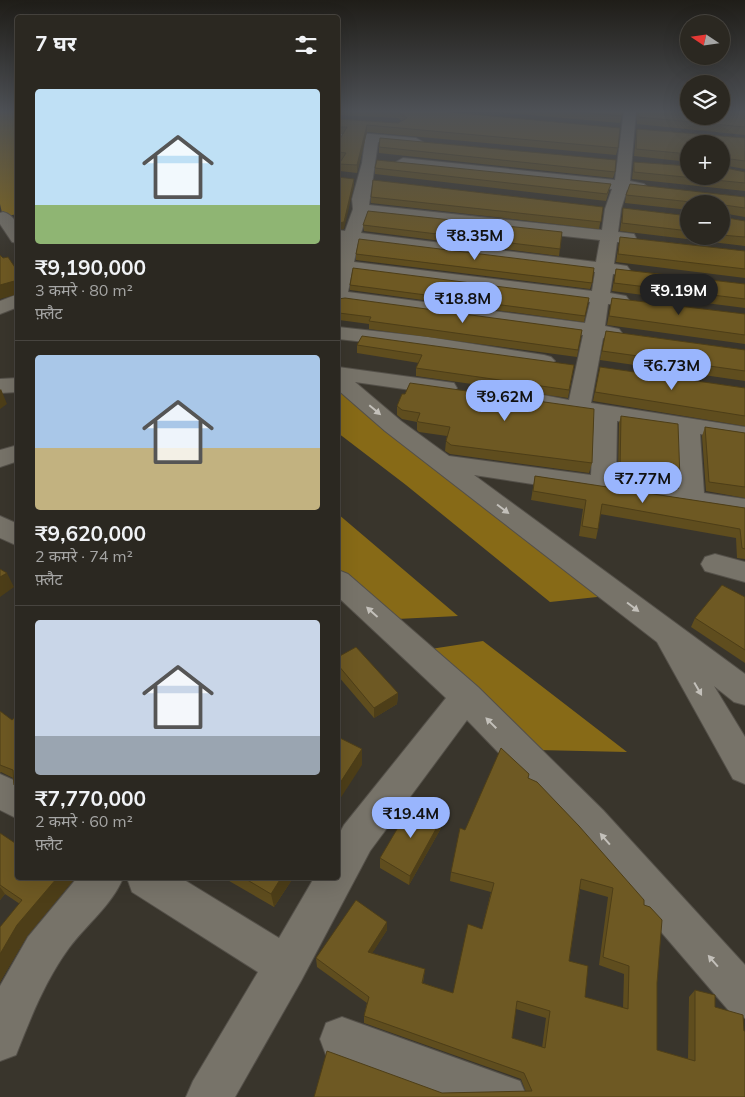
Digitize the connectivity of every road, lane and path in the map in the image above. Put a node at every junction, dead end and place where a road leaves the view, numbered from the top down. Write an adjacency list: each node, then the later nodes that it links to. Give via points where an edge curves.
1 (369, 162): 5 (street)
2 (401, 162): 7 (street)
3 (624, 162): 7 (street)
4 (346, 178): 5 (street)
5 (363, 180): 6 (street); 9 (street)
6 (382, 183)
7 (621, 185): 8 (street); 13 (street, via 612,209)
8 (650, 188)
9 (361, 209): 12 (street); 13 (street)
10 (5, 213): 11 (street)
11 (15, 232)
12 (344, 236): 15 (street); 16 (street)
13 (609, 236): 14 (street); 16 (street)
14 (648, 241)
15 (341, 265): 19 (street)
16 (604, 268): 17 (street); 19 (street)
17 (642, 273)
18 (340, 298): 23 (street)
19 (600, 298): 21 (street); 23 (street)
20 (15, 301): 22 (street)
21 (638, 302)
22 (0, 308)
23 (594, 331): 25 (street); 26 (street)
24 (340, 333): 26 (street)
25 (632, 336)
26 (596, 368): 33 (street)
27 (340, 373): 31 (street)
28 (340, 381): 39 (street, one-way to 39)
29 (0, 386): 30 (street)
30 (15, 386)
31 (463, 391)
32 (521, 399): 33 (street)
33 (580, 408): 34 (street)
34 (606, 412): 35 (street); 40 (street)
35 (688, 425): 36 (street); 41 (street)
36 (745, 434)
37 (15, 453): 38 (street)
38 (0, 459)
39 (442, 463): 40 (street); 48 (street, one-way to 48)
40 (603, 485): 41 (street)
41 (692, 500): 42 (street)
42 (745, 508)
43 (0, 525): 44 (street)
44 (15, 535)
45 (716, 564): 46 (street)
46 (745, 572)
47 (340, 583): 50 (street, one-way to 47)
48 (665, 632): 49 (street); 51 (street, one-way to 51)
49 (745, 692)
50 (466, 697): 54 (street, via 357,838); 59 (street, one-way to 50, via 590,822)
51 (745, 768)
52 (0, 790): 53 (street)
53 (15, 800)
54 (340, 869)
55 (102, 880): 60 (street, via 73,909 44,946 20,990)
56 (149, 880): 58 (street)
57 (334, 880): 58 (street)
58 (286, 966): 62 (street)
59 (745, 997)
60 (0, 1039)
61 (342, 1039): 63 (street)
62 (209, 1097)
63 (504, 1097)

